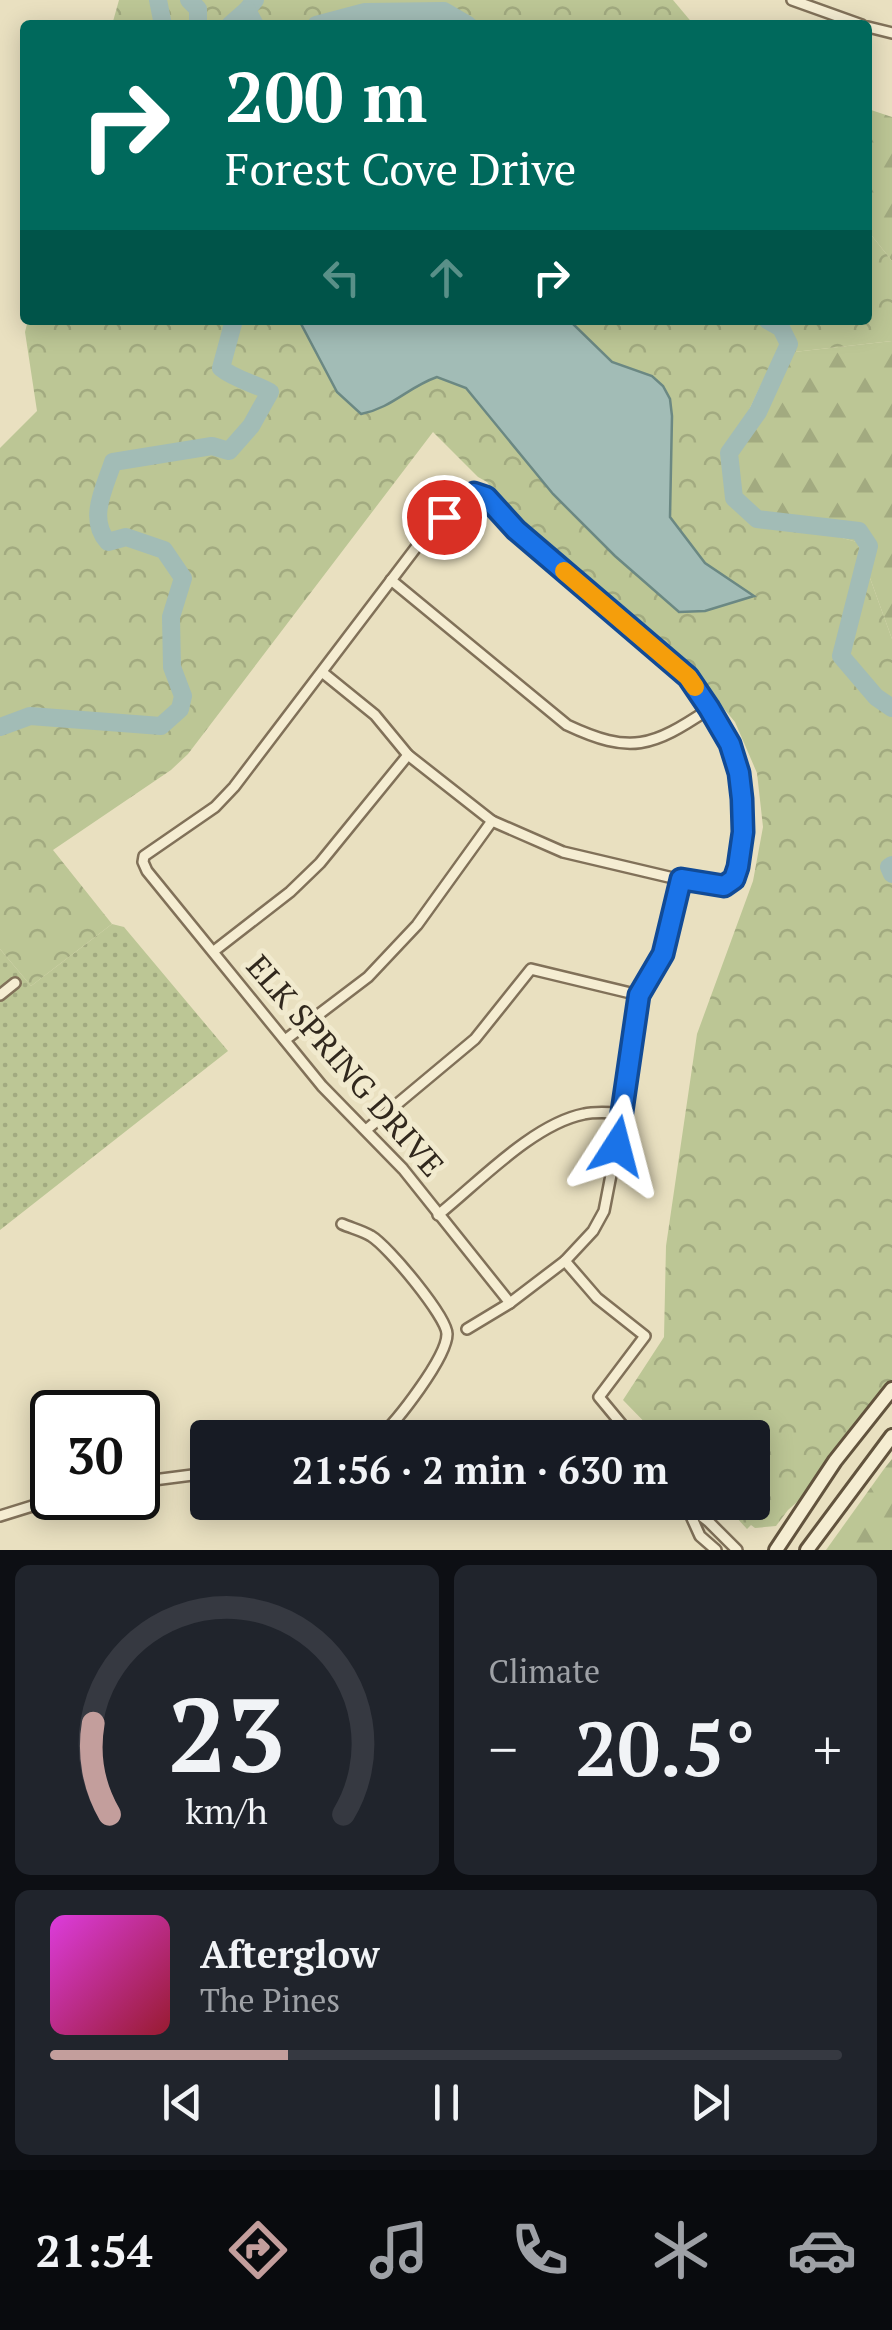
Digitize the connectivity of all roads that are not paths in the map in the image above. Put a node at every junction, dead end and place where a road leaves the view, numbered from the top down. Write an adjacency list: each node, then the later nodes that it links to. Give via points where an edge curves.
1 (792, 0): 2 (street)
2 (848, 20)
3 (391, 580): 4 (street); 5 (street, via 566,725 594,738 646,743); 5 (street, via 464,497 486,497 688,677)
4 (322, 672): 6 (street, via 375,715); 9 (street, ELK SPRING DRIVE, via 234,787 143,862)
5 (709, 708): 8 (street, via 739,773 738,867 724,886)
6 (408, 756): 7 (street); 9 (street, via 320,863)
7 (492, 821): 8 (street, via 562,852); 13 (street, via 417,926 368,977)
8 (681, 879): 12 (street, via 663,954)
9 (214, 951): 13 (street, ELK SPRING DRIVE)
10 (14, 983): 11 (street)
11 (0, 995)
12 (639, 995): 14 (street); 15 (street, via 531,969 476,1039)
13 (286, 1040): 15 (street, ELK SPRING DRIVE)
14 (623, 1112): 16 (street, via 585,1113 556,1123); 18 (street, via 604,1212)
15 (366, 1130): 16 (street, ELK SPRING DRIVE)
16 (438, 1215): 19 (street, ELK SPRING DRIVE)
17 (342, 1224): 22 (street, via 374,1237 448,1329)
18 (565, 1261): 19 (street); 23 (street, via 596,1298 645,1336 599,1397)
19 (510, 1303): 20 (street)
20 (467, 1329)
21 (892, 1388): 33 (main road)
22 (396, 1420)
23 (618, 1420)
24 (892, 1436): 34 (main road)
25 (190, 1475): 26 (street)
26 (160, 1479)
27 (30, 1507): 28 (street)
28 (0, 1516)
29 (693, 1520): 31 (street)
30 (707, 1520): 32 (street)
31 (716, 1550)
32 (737, 1550)
33 (776, 1550)
34 (807, 1550)

